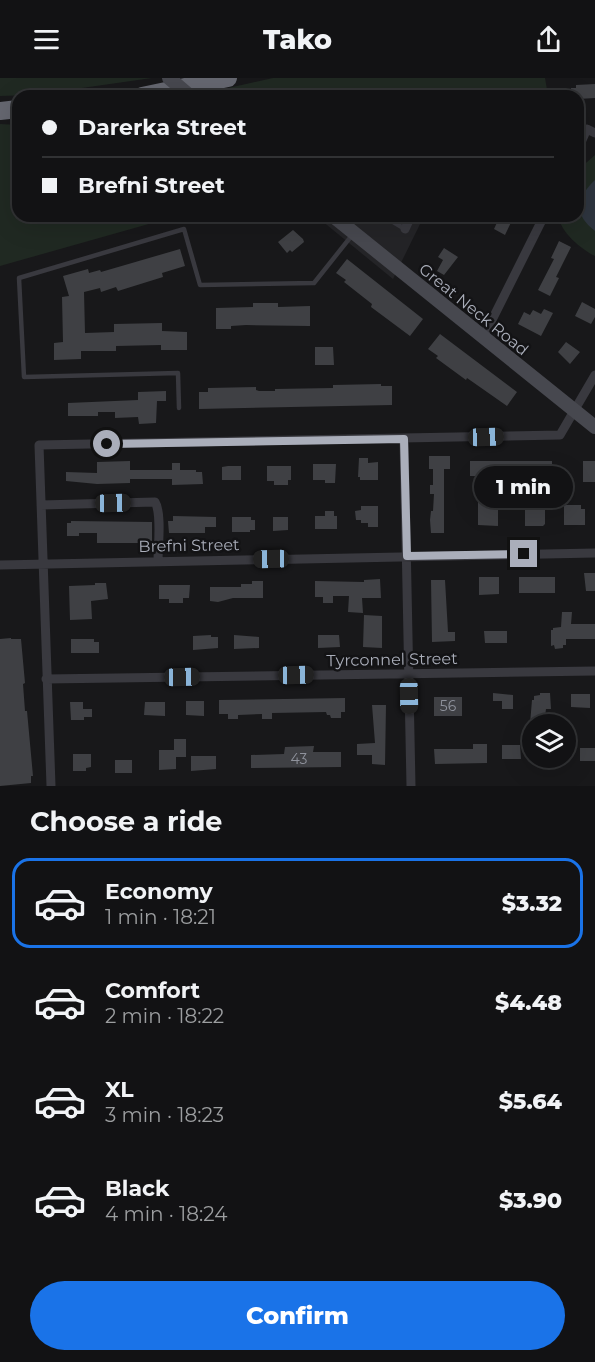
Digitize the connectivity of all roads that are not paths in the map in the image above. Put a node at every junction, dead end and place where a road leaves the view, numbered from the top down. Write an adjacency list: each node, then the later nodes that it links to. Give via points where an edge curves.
1 (169, 78): 4 (main road, bridge)
2 (228, 78): 3 (highway)
3 (171, 90)
4 (183, 90)
5 (340, 222): 10 (main road, Great Neck Road)
6 (393, 222): 9 (lane)
7 (408, 222): 9 (street)
8 (541, 222): 11 (street)
9 (405, 229)
10 (353, 234): 11 (main road, Great Neck Road); 13 (lane, via 314,283 200,285 184,229 19,278 24,377 178,373)
11 (483, 338): 14 (main road, Great Neck Road)
12 (595, 375): 14 (street)
13 (179, 408)
14 (574, 412): 15 (main road, Great Neck Road); 16 (street, via 560,435)
15 (595, 427)
16 (404, 439): 17 (street, via 39,445); 19 (street)
17 (41, 505): 20 (street, via 154,502 158,515); 21 (street)
18 (595, 553): 19 (street, Brefni Street)
19 (407, 556): 20 (street, Brefni Street); 24 (street)
20 (158, 561): 21 (street, Brefni Street)
21 (43, 564): 22 (street, Brefni Street); 25 (street)
22 (0, 565)
23 (595, 671): 24 (street, Tyrconnel Street)
24 (409, 674): 25 (street, Tyrconnel Street); 27 (street)
25 (46, 679): 26 (street)
26 (51, 786)
27 (411, 786)

